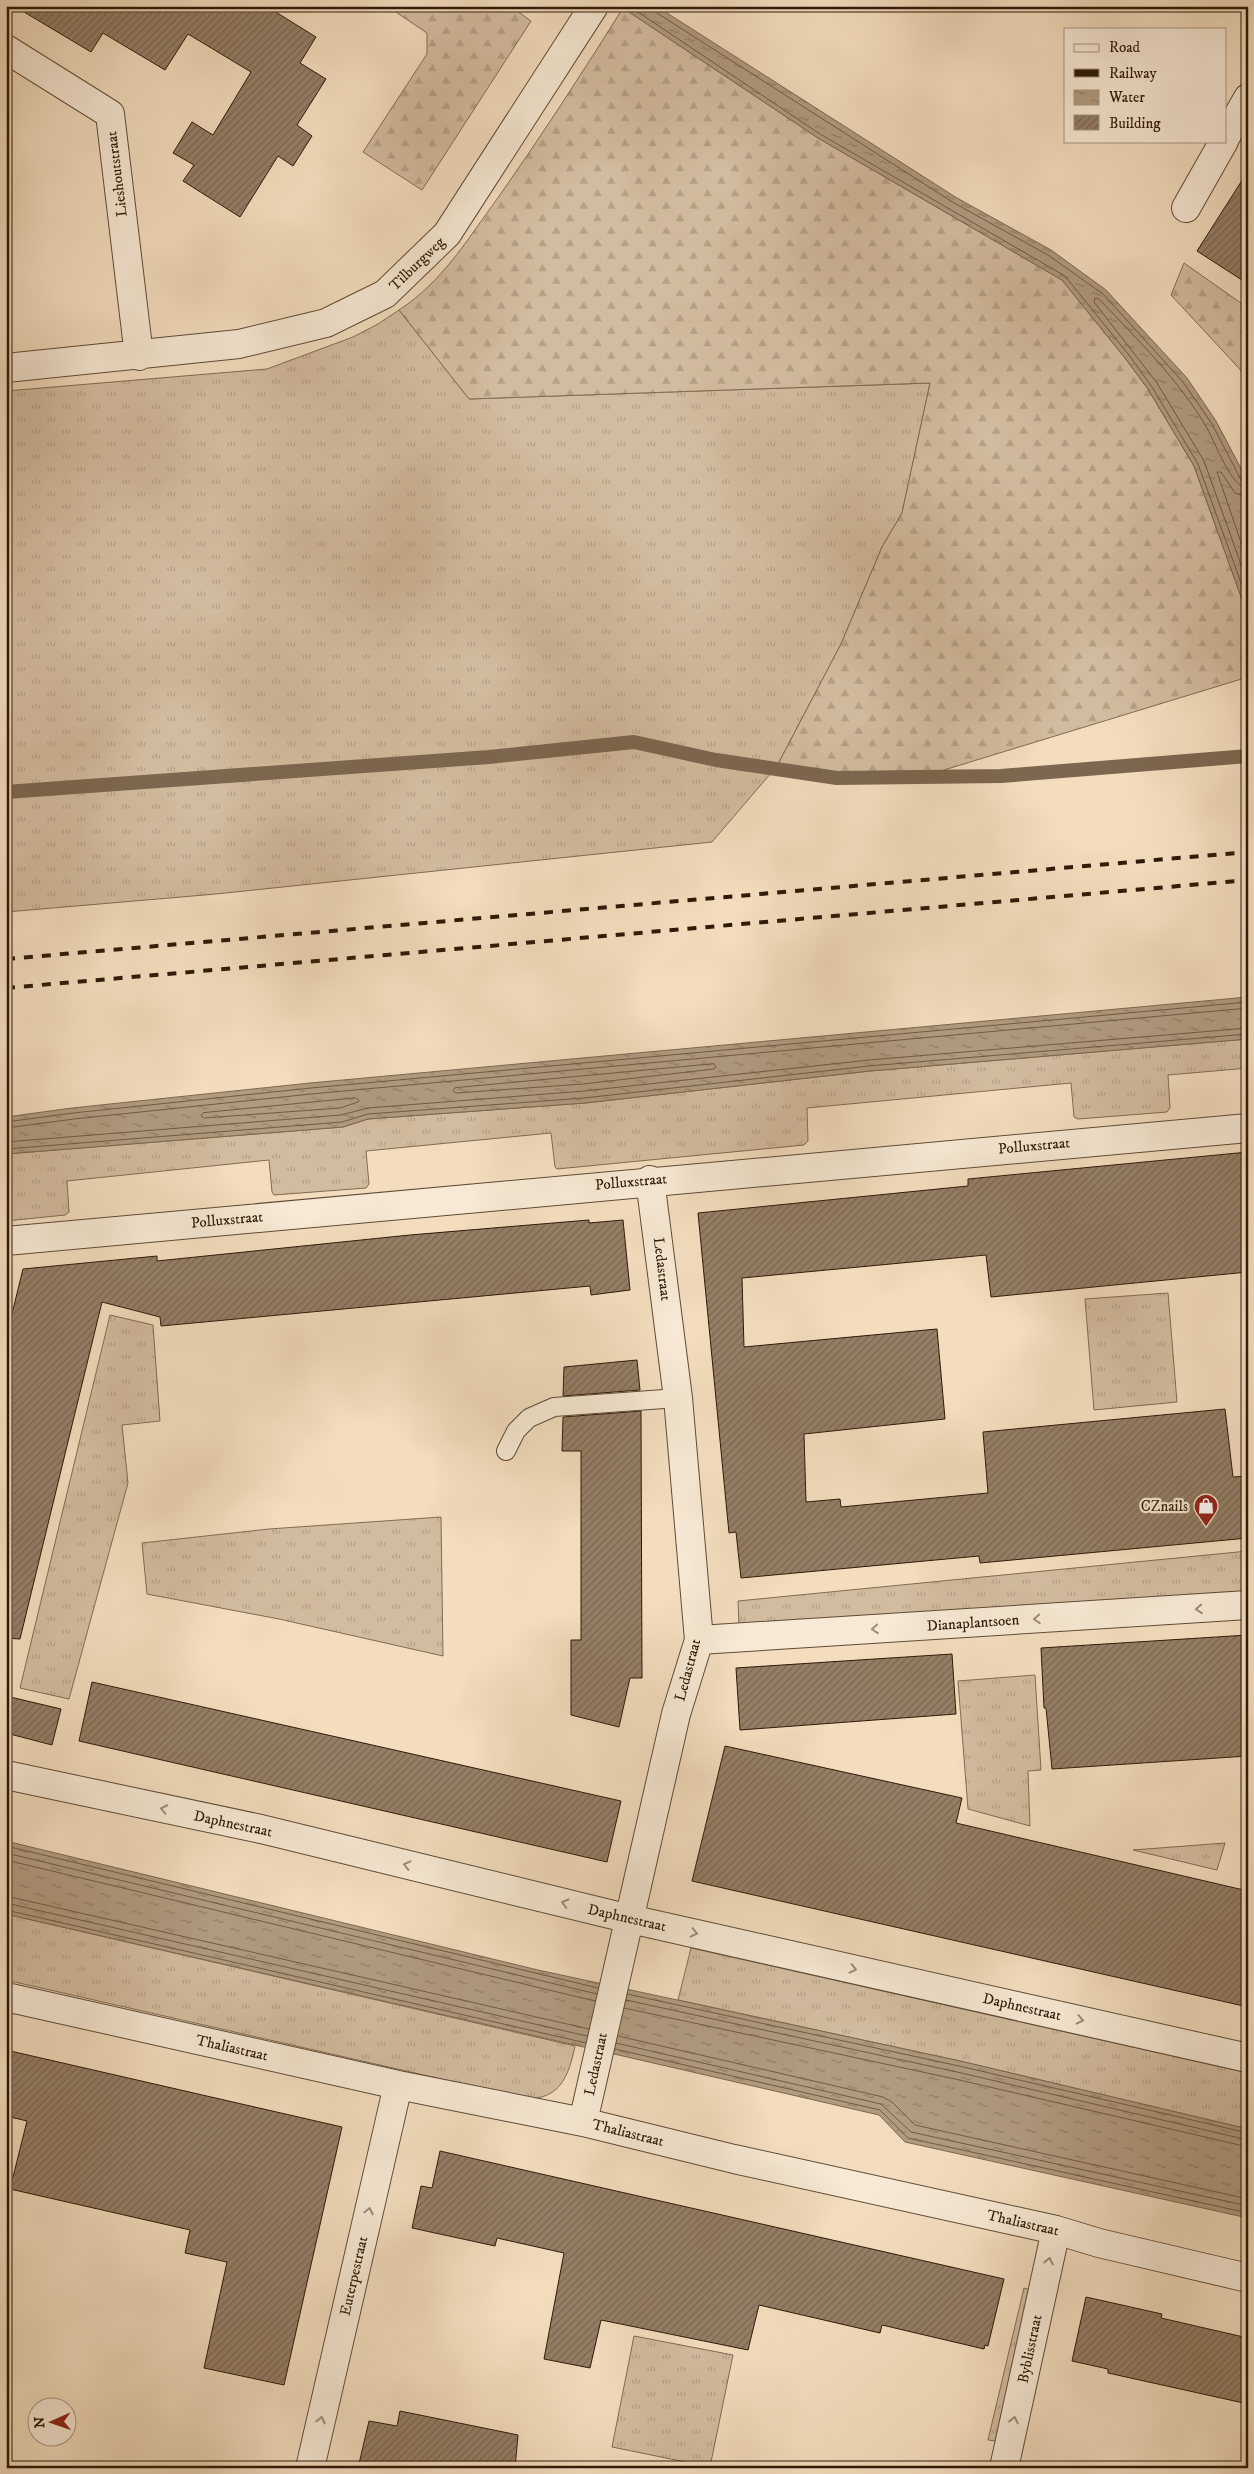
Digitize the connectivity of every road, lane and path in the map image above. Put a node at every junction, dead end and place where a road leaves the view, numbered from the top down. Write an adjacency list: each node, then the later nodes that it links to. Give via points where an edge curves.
1 (594, 6): 7 (street, Tilburgweg, via 447,234 385,294 326,323 239,344)
2 (6, 49): 7 (street, Lieshoutstraat, via 110,114)
3 (1248, 98): 4 (street)
4 (1226, 136)
5 (1223, 142): 6 (street)
6 (1186, 208)
7 (139, 356): 8 (street, Tilburgweg)
8 (6, 368)
9 (1248, 1128): 10 (street, Polluxstraat)
10 (650, 1180): 11 (street, Polluxstraat); 12 (street, Ledastraat)
11 (10, 1240)
12 (678, 1398): 13 (lane, via 554,1407 529,1418 516,1431); 15 (street, Ledastraat)
13 (506, 1451)
14 (1248, 1605): 15 (street, Dianaplantsoen, one-way to 15)
15 (699, 1640): 17 (street, Ledastraat, via 676,1714)
16 (6, 1775): 17 (street, Daphnestraat, one-way to 16, via 260,1829)
17 (630, 1919): 19 (street, Daphnestraat, one-way to 19); 21 (street, Ledastraat)
18 (6, 1997): 20 (street, Thaliastraat)
19 (1248, 2058)
20 (398, 2085): 21 (street, Thaliastraat); 24 (street, Euterpestraat, one-way to 20)
21 (583, 2122): 22 (street, Thaliastraat)
22 (1056, 2230): 23 (street, Thaliastraat); 25 (street, Byblisstraat, one-way to 22)
23 (1248, 2278)
24 (310, 2468)
25 (1004, 2468)

